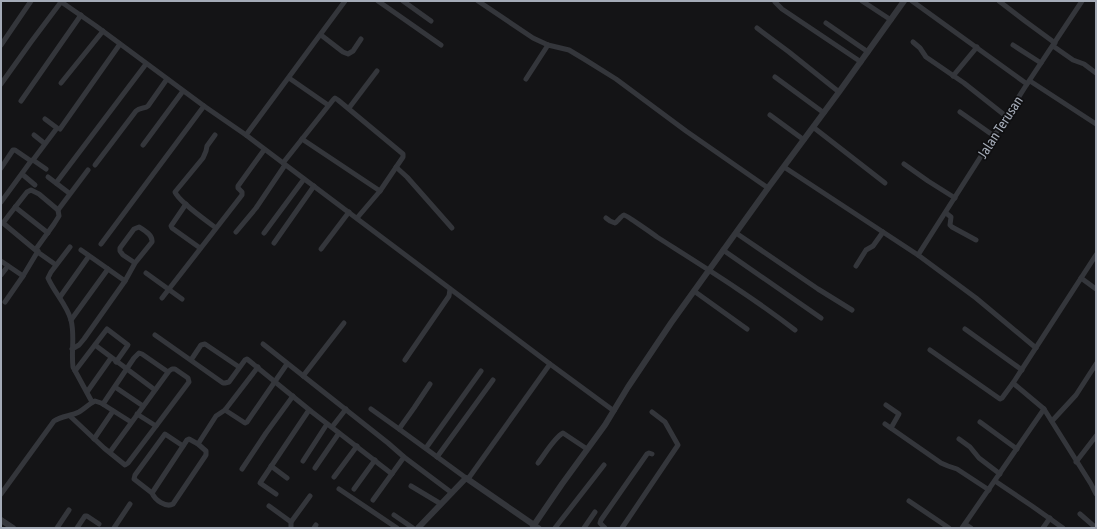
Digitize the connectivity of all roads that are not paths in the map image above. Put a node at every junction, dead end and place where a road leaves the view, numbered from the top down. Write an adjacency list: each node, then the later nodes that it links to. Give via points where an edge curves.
1 (31, 1): 22 (street)
2 (61, 1): 13 (street); 40 (street)
3 (345, 1): 19 (street)
4 (378, 1): 25 (street)
5 (403, 1): 15 (street)
6 (478, 1): 26 (street, via 533,38)
7 (862, 1): 14 (street)
8 (904, 1): 14 (street)
9 (912, 1): 28 (street)
10 (999, 1): 24 (street)
11 (1082, 1): 24 (street, Jalan Terusan)
12 (774, 2): 30 (street)
13 (81, 15): 18 (street); 45 (street)
14 (891, 20): 29 (street)
15 (431, 21)
16 (826, 23): 29 (street)
17 (757, 28): 44 (street)
18 (103, 31): 23 (street); 42 (street)
19 (321, 35): 20 (street, via 348,54); 37 (street)
20 (361, 39)
21 (913, 42): 35 (street, via 926,57)
22 (1, 44)
23 (120, 44): 31 (street); 56 (street)
24 (1054, 44): 32 (street, Jalan Terusan); 34 (street, via 1073,60)
25 (441, 45)
26 (548, 45): 39 (street); 82 (street, via 572,52 617,81)
27 (1013, 45): 32 (street)
28 (977, 47): 35 (street); 41 (street)
29 (868, 52): 30 (street)
30 (861, 62): 44 (street)
31 (146, 64): 38 (street); 78 (street)
32 (1041, 64): 41 (street, Jalan Terusan)
33 (377, 70): 48 (street)
34 (1096, 73)
35 (953, 76): 52 (street)
36 (775, 77): 50 (street)
37 (289, 78): 46 (street); 59 (street)
38 (167, 79): 43 (street); 69 (street, via 148,106 136,111)
39 (526, 79)
40 (2, 82)
41 (1029, 82): 52 (street, Jalan Terusan); 54 (street)
42 (60, 83)
43 (183, 91): 47 (street); 64 (street)
44 (839, 92): 50 (street)
45 (21, 101)
46 (328, 105): 48 (street, via 335,98); 61 (street)
47 (204, 106): 59 (street); 103 (street)
48 (348, 108): 70 (street, via 402,152 403,157)
49 (960, 112): 60 (street)
50 (824, 113): 55 (street)
51 (770, 116): 62 (street)
52 (1006, 117): 60 (street, Jalan Terusan)
53 (45, 119): 63 (street, via 57,128)
54 (1096, 124)
55 (813, 127): 62 (street); 79 (street)
56 (60, 129)
57 (34, 135): 63 (street)
58 (215, 135): 87 (street, via 207,146 203,158 176,190 176,194)
59 (246, 135): 65 (street)
60 (994, 136): 85 (street, Jalan Terusan)
61 (302, 138): 67 (street); 83 (street)
62 (804, 140): 71 (street)
63 (44, 143): 66 (street)
64 (143, 146)
65 (264, 150): 67 (street); 94 (street, via 238,186 242,195)
66 (32, 160): 72 (street, via 13,150); 73 (street); 75 (street)
67 (284, 164): 77 (street); 96 (street, via 256,208)
68 (904, 164): 85 (street)
69 (95, 165)
70 (396, 167): 83 (street); 95 (street, via 408,177)
71 (784, 167): 82 (street); 98 (street)
72 (1, 168)
73 (46, 169)
74 (88, 170): 84 (street)
75 (22, 174): 80 (street); 86 (street)
76 (48, 177): 78 (street)
77 (304, 179): 81 (street); 100 (street)
78 (56, 183): 84 (street)
79 (885, 183)
80 (35, 185)
81 (314, 186): 90 (street); 102 (street)
82 (768, 188): 97 (street)
83 (380, 191): 92 (street)
84 (69, 193): 89 (street)
85 (955, 198): 91 (street, Jalan Terusan)
86 (1, 202)
87 (186, 204): 94 (street); 105 (street, via 171,226)
88 (15, 206): 89 (street, via 31,190); 99 (street); 107 (street, via 3,223)
89 (58, 210): 99 (street, via 59,216)
90 (349, 212): 92 (street); 106 (street)
91 (946, 213): 101 (street, via 951,217 952,227); 110 (street, Jalan Terusan)
92 (357, 218): 126 (street)
93 (606, 218): 119 (street, via 615,223 622,216 627,216)
94 (216, 228): 105 (street)
95 (452, 228)
96 (236, 232)
97 (736, 232): 109 (street); 133 (street)
98 (884, 232): 110 (street); 117 (street, via 873,246 866,250)
99 (48, 233): 107 (street)
100 (264, 233)
101 (976, 240)
102 (274, 243)
103 (101, 244)
104 (70, 247): 115 (street)
105 (200, 248): 125 (street)
106 (321, 249)
107 (37, 250): 115 (street); 122 (street)
108 (81, 250): 112 (street)
109 (723, 250): 119 (street); 134 (street)
110 (918, 254): 143 (street)
111 (1096, 255): 123 (street)
112 (90, 256): 118 (street); 129 (street)
113 (1, 261): 116 (street)
114 (136, 263): 114 (street, via 123,254 120,248 134,229 139,227 151,237 152,242); 124 (street)
115 (56, 264): 129 (street, via 48,278)
116 (8, 266): 121 (street); 122 (street)
117 (856, 266)
118 (108, 269): 124 (street); 135 (street)
119 (709, 270): 128 (street); 139 (street)
120 (146, 273): 125 (street)
121 (1, 275)
122 (23, 276): 132 (street)
123 (1081, 278): 127 (street); 143 (street)
124 (125, 281): 144 (street, via 79,345)
125 (169, 289): 130 (street); 131 (street)
126 (450, 289): 148 (street, via 449,296); 151 (street)
127 (1096, 289)
128 (694, 291): 137 (street); 178 (street)
129 (60, 297): 135 (street)
130 (162, 298)
131 (182, 299)
132 (5, 302)
133 (852, 310)
134 (821, 318)
135 (71, 320): 144 (street)
136 (344, 323): 160 (street)
137 (747, 329)
138 (965, 329): 157 (street)
139 (795, 330)
140 (155, 335): 147 (street)
141 (263, 344): 150 (street)
142 (96, 345): 146 (street); 149 (street, via 107,329 127,344); 158 (street)
143 (1036, 348): 157 (street)
144 (72, 349): 158 (street)
145 (930, 350): 163 (street, via 1000,398)
146 (111, 358): 149 (street); 167 (street)
147 (191, 360): 153 (street, via 223,383 228,382); 153 (street, via 200,345 205,344)
148 (405, 360)
149 (116, 362): 155 (street)
150 (287, 364): 160 (street); 162 (street)
151 (550, 364): 178 (street); 217 (street)
152 (1096, 364): 183 (street, via 1076,394)
153 (239, 367): 154 (street, via 246,359)
154 (258, 367): 162 (street); 176 (street)
155 (126, 369): 159 (street, via 140,353); 165 (street); 166 (street)
156 (481, 370): 198 (street)
157 (1022, 370): 163 (street)
158 (75, 371): 167 (street)
159 (168, 372): 166 (street); 188 (street, via 175,369 188,378 189,382)
160 (303, 376): 173 (street)
161 (494, 380): 204 (street)
162 (275, 382): 168 (street); 176 (street, via 247,423)
163 (1013, 382): 175 (street)
164 (430, 384): 190 (street)
165 (115, 387): 170 (street); 172 (street)
166 (155, 390): 172 (street)
167 (87, 392): 169 (street)
168 (293, 396): 177 (street); 212 (street)
169 (92, 402): 170 (street, via 98,401); 182 (street)
170 (103, 404): 179 (street)
171 (886, 405): 189 (street, via 899,414)
172 (143, 406): 181 (street)
173 (346, 409): 187 (street); 203 (street)
174 (371, 409): 190 (street)
175 (1044, 409): 183 (street); 200 (street)
176 (225, 410): 195 (street, via 216,416)
177 (310, 410): 187 (street); 210 (street)
178 (614, 410): 199 (street)
179 (113, 411): 184 (street); 193 (street)
180 (652, 412): 256 (street, via 665,422 678,445)
181 (138, 414): 184 (street); 188 (street)
182 (70, 416): 193 (street); 227 (street, via 54,421)
183 (1052, 421): 207 (street)
184 (131, 422): 201 (street)
185 (980, 422): 200 (street)
186 (885, 424): 189 (street)
187 (330, 425): 191 (street); 206 (street)
188 (156, 426): 201 (street, via 127,464)
189 (891, 428): 224 (street, via 941,463 957,469)
190 (399, 429): 198 (street)
191 (339, 433): 197 (street); 211 (street)
192 (1096, 436): 207 (street)
193 (94, 439): 201 (street)
194 (959, 439): 214 (street)
195 (198, 444): 196 (street, via 189,439); 225 (street, via 206,451 206,455 173,504 165,505)
196 (183, 446): 225 (street); 225 (street, via 165,434 135,475 134,479)
197 (357, 446): 205 (street); 216 (street)
198 (426, 448): 204 (street)
199 (587, 449): 208 (street, via 563,433); 245 (street)
200 (1017, 449): 214 (street)
201 (110, 452)
202 (652, 454): 255 (street, via 647,454 601,520 600,524)
203 (404, 457): 213 (street); 226 (street)
204 (437, 457): 217 (street)
205 (375, 460): 213 (street); 223 (street)
206 (303, 461)
207 (1076, 462): 220 (street)
208 (538, 463)
209 (604, 465): 253 (street)
210 (271, 466): 215 (street); 228 (street, via 260,483)
211 (315, 468)
212 (242, 469)
213 (392, 474): 231 (street)
214 (1000, 474): 219 (street)
215 (287, 478)
216 (334, 478)
217 (467, 478): 226 (street); 245 (street)
218 (1096, 478): 220 (street)
219 (995, 481): 224 (street); 240 (street)
220 (1091, 484): 229 (street)
221 (411, 486): 234 (street)
222 (339, 489): 250 (street)
223 (354, 489)
224 (989, 490): 244 (street)
225 (152, 493)
226 (452, 493): 234 (street)
227 (1, 494)
228 (276, 494)
229 (1096, 494)
230 (310, 496): 243 (street)
231 (373, 500)
232 (910, 501): 257 (street)
233 (130, 504): 249 (street)
234 (441, 504): 252 (street)
235 (269, 506): 243 (street)
236 (69, 510): 247 (street)
237 (595, 512): 254 (street)
238 (1080, 514): 261 (street)
239 (394, 516): 251 (street)
240 (1050, 518): 259 (street); 260 (street)
241 (4, 524): 246 (street)
242 (99, 524): 248 (street, via 85,516)
243 (291, 525)
244 (964, 526): 258 (street)
245 (535, 527)
246 (13, 528)
247 (57, 528)
248 (77, 528)
249 (114, 528)
250 (397, 528)
251 (413, 528)
252 (418, 528)
253 (555, 528)
254 (584, 528)
255 (605, 528)
256 (622, 528)
257 (949, 528)
258 (971, 528)
259 (1043, 528)
260 (1063, 528)
261 (1096, 528)

